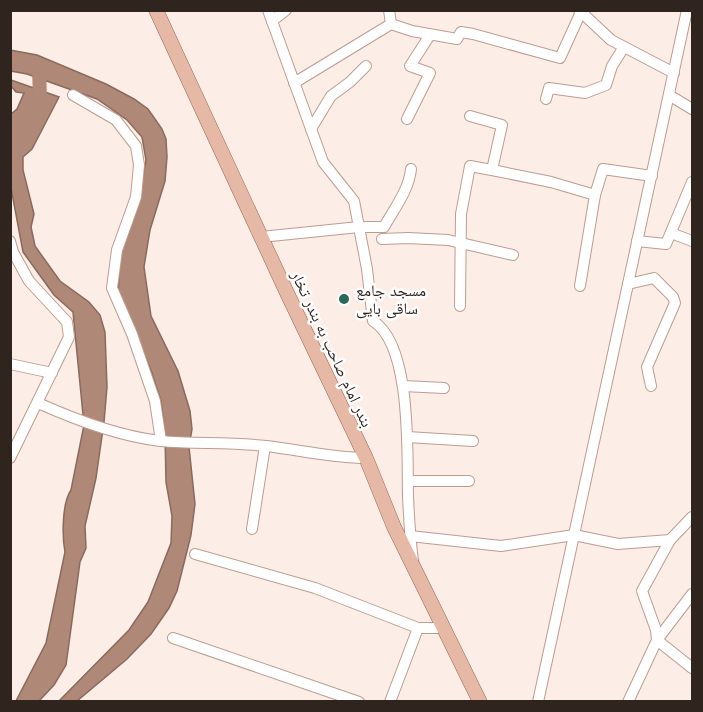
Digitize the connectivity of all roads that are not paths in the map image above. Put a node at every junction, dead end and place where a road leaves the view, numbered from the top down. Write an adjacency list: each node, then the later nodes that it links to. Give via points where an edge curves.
1 (156, 10): 27 (main road, بندر امام صاحب به بندر تخار)
2 (286, 10): 6 (street)
3 (389, 10): 7 (street)
4 (687, 10): 11 (street)
5 (580, 11): 8 (street, via 560,58 473,34 461,32 457,39); 9 (street)
6 (270, 16): 12 (street)
7 (391, 24): 8 (street); 12 (street)
8 (430, 35): 18 (street, via 410,66 430,73)
9 (624, 47): 11 (street); 15 (street, via 606,85 585,93 549,88)
10 (366, 66): 19 (street, via 331,96)
11 (674, 73): 14 (street)
12 (294, 83): 19 (street)
13 (73, 95): 44 (street, via 116,120 136,146 136,197 117,250 112,288 155,401)
14 (669, 95): 16 (street); 22 (street)
15 (546, 99)
16 (693, 109)
17 (470, 116): 21 (street, via 502,124)
18 (407, 119)
19 (310, 129): 25 (street, via 323,162 354,201)
20 (411, 169): 25 (street, via 404,192 384,227)
21 (492, 170): 24 (street); 32 (street, via 470,166 461,214)
22 (652, 176): 24 (street, via 603,169); 30 (street)
23 (693, 182): 26 (street)
24 (595, 195): 35 (street)
25 (359, 227): 27 (street); 39 (street, via 373,321 383,327)
26 (671, 233): 30 (street, via 666,244); 31 (street)
27 (261, 237): 48 (main road, بندر امام صاحب به بندر تخار)
28 (382, 239): 32 (street)
29 (10, 241): 38 (street, via 29,281 68,322 69,337)
30 (638, 241): 34 (street)
31 (693, 241)
32 (461, 242): 33 (street); 36 (street)
33 (513, 255)
34 (628, 284): 40 (street, via 654,278 675,303 646,367); 53 (street)
35 (580, 286)
36 (460, 306)
37 (10, 364): 38 (street)
38 (52, 373): 42 (street)
39 (403, 386): 41 (street); 43 (street)
40 (651, 386)
41 (444, 388)
42 (38, 403): 44 (street, via 106,429); 47 (street)
43 (407, 436): 45 (street); 49 (street)
44 (160, 441): 46 (street)
45 (473, 441)
46 (265, 446): 48 (street, via 339,458); 52 (street)
47 (10, 458)
48 (366, 458): 57 (main road, بندر امام صاحب به بندر تخار)
49 (408, 481): 50 (street); 54 (street)
50 (469, 481)
51 (693, 517): 55 (street)
52 (252, 529)
53 (574, 535): 54 (street, via 501,546); 55 (street, via 618,544); 67 (street)
54 (410, 536): 57 (street)
55 (670, 540): 62 (street, via 642,591)
56 (195, 554): 59 (street, via 315,588)
57 (413, 562): 60 (main road, بندر امام صاحب به بندر تخار)
58 (693, 594): 62 (street)
59 (418, 628): 60 (street); 65 (street)
60 (445, 628): 66 (main road, بندر امام صاحب به بندر تخار)
61 (173, 638): 64 (street)
62 (657, 640): 63 (street); 68 (street)
63 (693, 668)
64 (359, 702)
65 (390, 702)
66 (480, 702)
67 (538, 702)
68 (628, 702)

